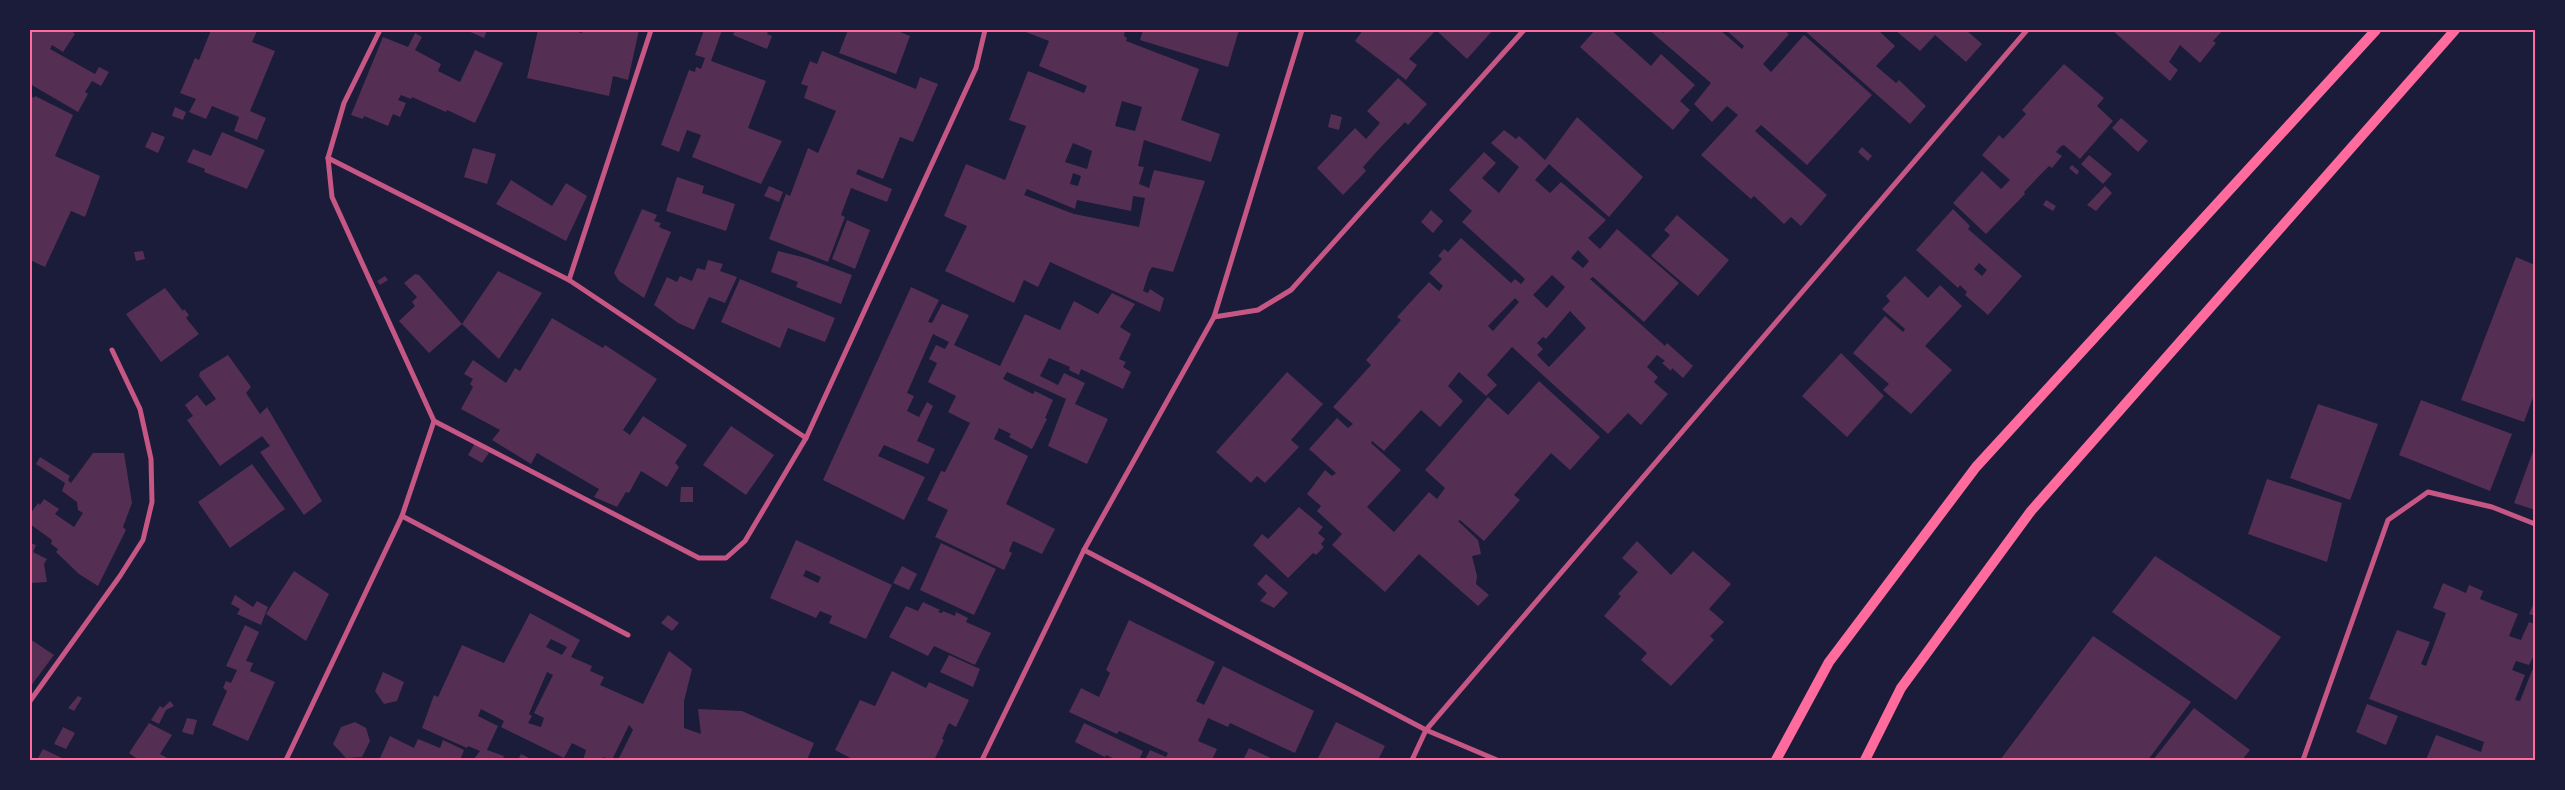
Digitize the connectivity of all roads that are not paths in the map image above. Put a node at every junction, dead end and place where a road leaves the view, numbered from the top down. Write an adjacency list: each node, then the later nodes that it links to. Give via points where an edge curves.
1 (380, 30): 9 (street, via 344,103)
2 (651, 30): 10 (street)
3 (985, 30): 14 (street, via 976,68)
4 (1302, 30): 11 (street)
5 (1524, 30): 11 (street, via 1291,290 1258,310)
6 (2027, 30): 20 (street)
7 (2376, 30): 25 (main road, via 1976,466 1829,662)
8 (2454, 30): 26 (main road, via 2031,511 1901,688)
9 (328, 158): 10 (street); 13 (street, via 332,197)
10 (569, 280): 14 (street)
11 (1214, 317): 17 (street)
12 (112, 350): 19 (street, via 140,409 151,459 152,502 142,540 125,569)
13 (434, 421): 14 (street, via 699,558 726,558 745,541); 15 (street)
14 (806, 438)
15 (402, 516): 18 (street); 21 (street)
16 (2535, 524): 27 (street, via 2492,507 2428,492 2388,520)
17 (1084, 550): 20 (street); 22 (street)
18 (628, 635)
19 (30, 701)
20 (1426, 730): 23 (street); 24 (street)
21 (286, 760)
22 (982, 760)
23 (1412, 760)
24 (1497, 760)
25 (1776, 760)
26 (1864, 760)
27 (2303, 760)

